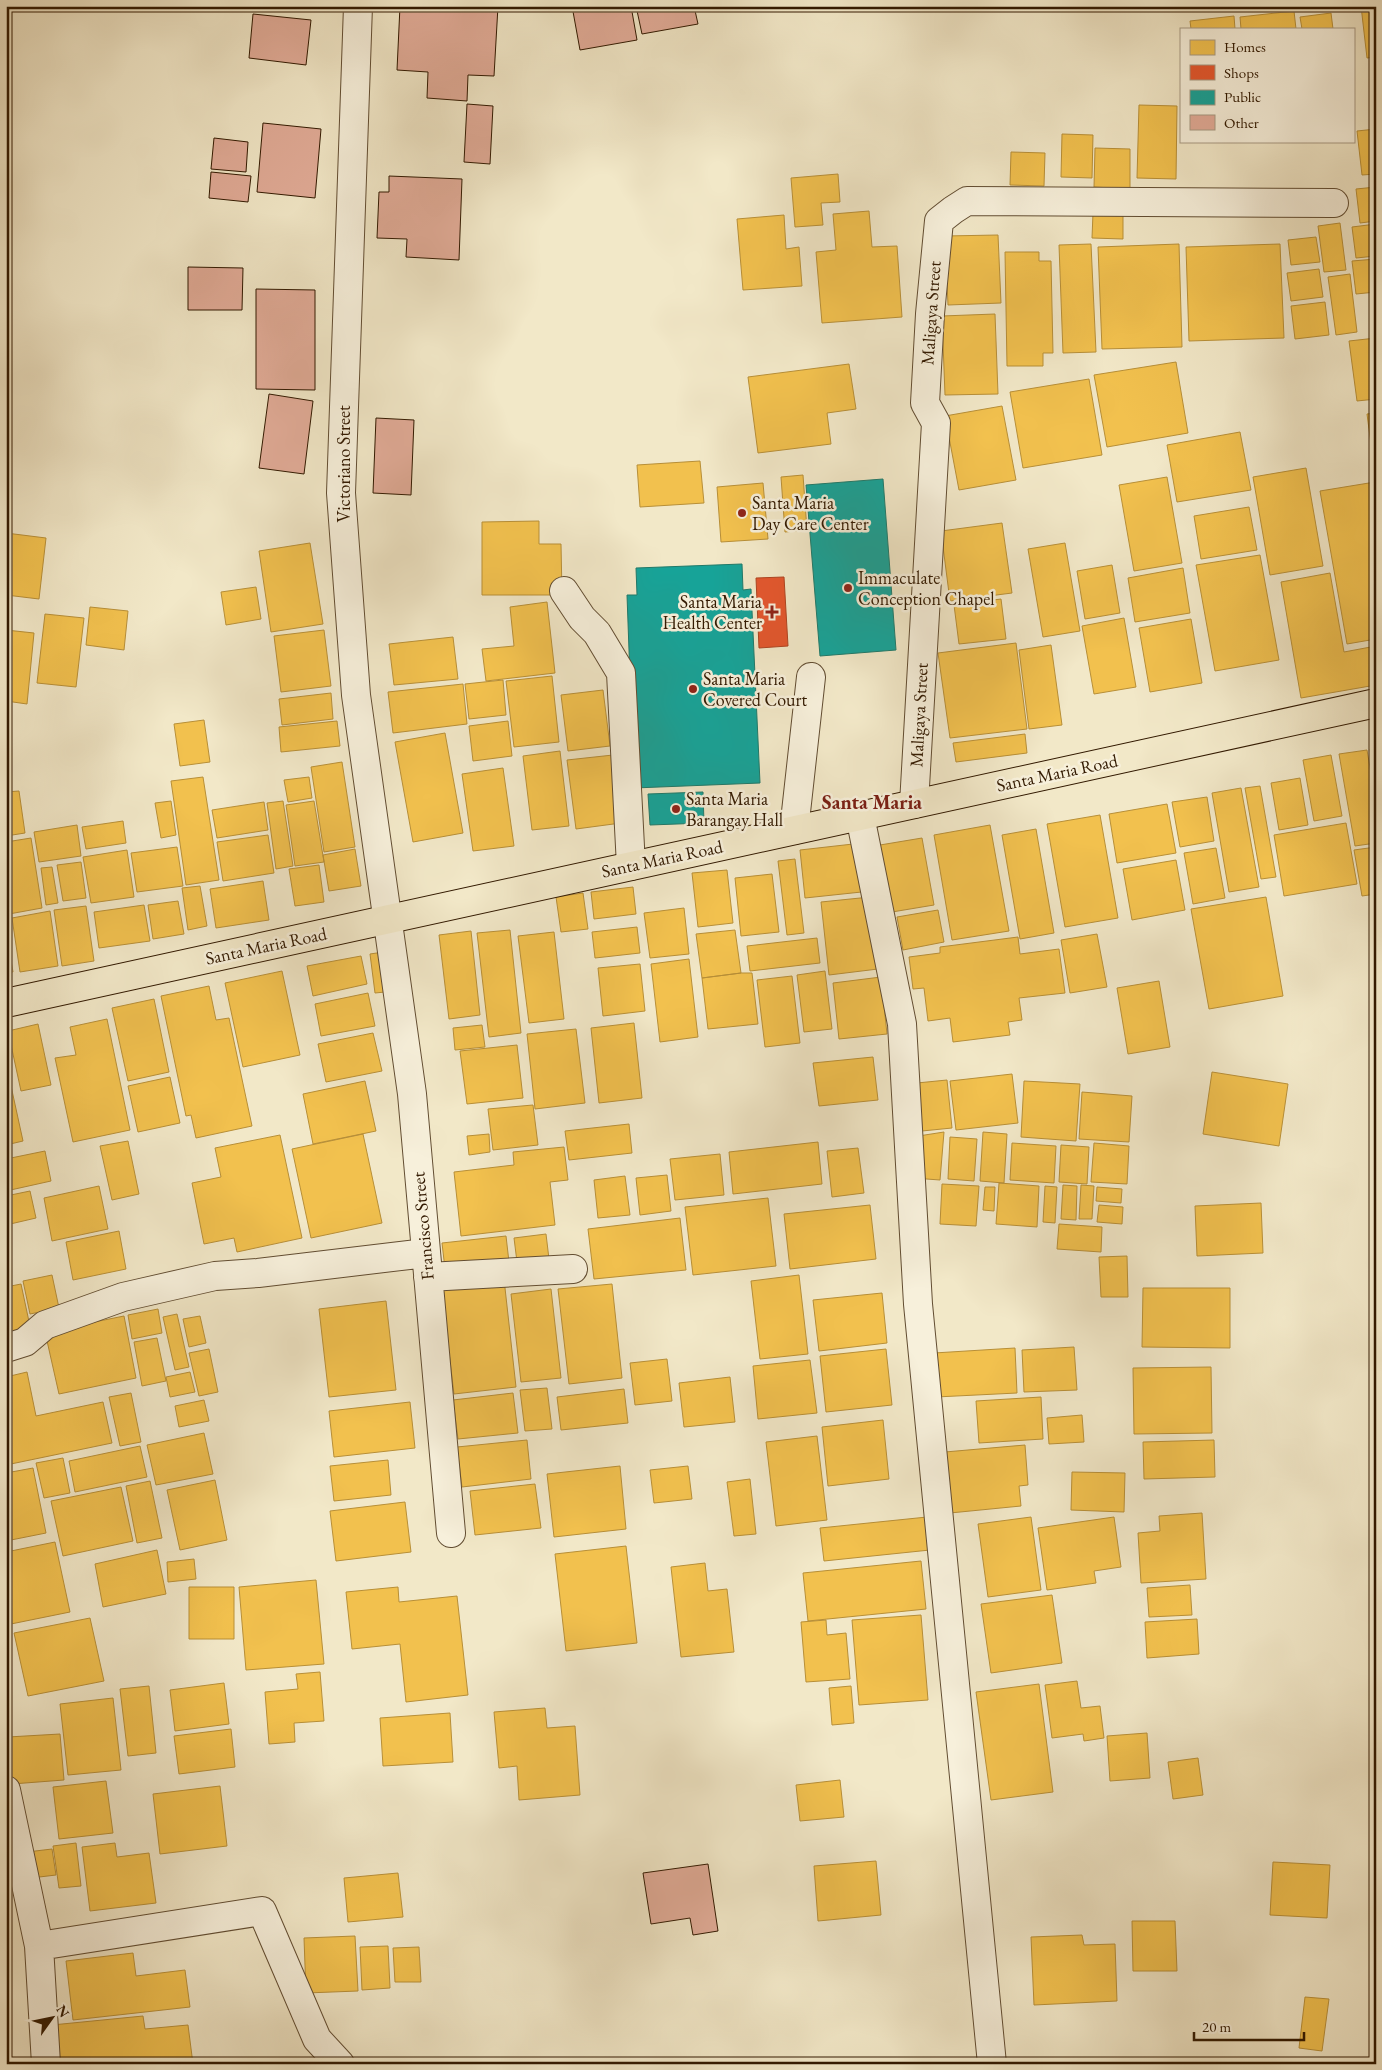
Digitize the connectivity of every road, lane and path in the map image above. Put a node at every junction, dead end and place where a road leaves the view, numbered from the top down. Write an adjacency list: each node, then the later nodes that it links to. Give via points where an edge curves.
1 (358, 6): 10 (street, Victoriano Street, via 341,493 356,695)
2 (1334, 203): 6 (street, Maligaya Street, via 967,201 939,221 925,404 936,423)
3 (564, 591): 9 (street, via 582,618 597,633 621,673)
4 (811, 677): 8 (street)
5 (1376, 703): 6 (main road, Santa Maria Road)
6 (914, 804): 7 (main road, Santa Maria Road)
7 (860, 816): 8 (main road, Santa Maria Road); 20 (street, via 902,1024 918,1304)
8 (794, 830): 9 (main road, Santa Maria Road)
9 (631, 866): 10 (main road, Santa Maria Road)
10 (389, 919): 11 (main road, Santa Maria Road); 12 (street, Francisco Street, via 412,1094)
11 (6, 1003)
12 (427, 1265): 13 (street); 14 (street, via 216,1276 102,1304 45,1325 25,1342); 15 (street, Francisco Street)
13 (573, 1269)
14 (6, 1348)
15 (451, 1533)
16 (6, 1790): 17 (street)
17 (39, 1946): 18 (street); 19 (street, via 262,1911 317,2039)
18 (46, 2064)
19 (340, 2064)
20 (992, 2064)

